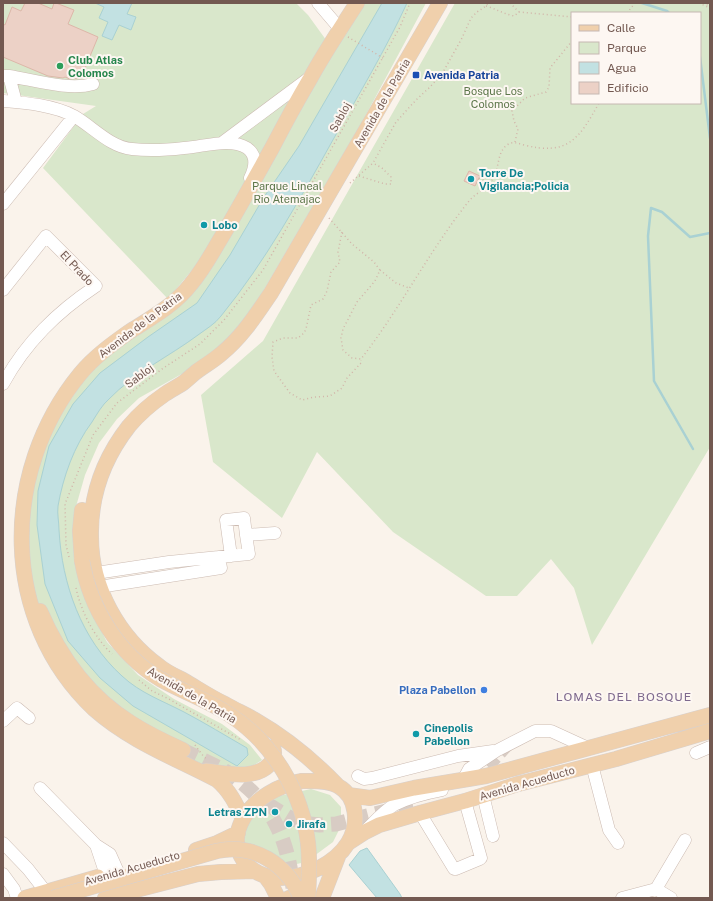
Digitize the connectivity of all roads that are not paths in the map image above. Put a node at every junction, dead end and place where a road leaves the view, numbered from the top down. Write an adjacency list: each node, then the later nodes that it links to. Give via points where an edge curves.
1 (318, 3): 4 (street)
2 (357, 3): 4 (main road, Avenida de la Patria)
3 (440, 3): 15 (main road, Avenida de la Patria, via 258,313 238,338)
4 (344, 34): 6 (main road, Avenida de la Patria)
5 (6, 76): 7 (street, via 57,84); 9 (street)
6 (311, 77): 11 (street); 13 (main road, Avenida de la Patria)
7 (93, 84)
8 (3, 100): 9 (street)
9 (16, 102): 10 (street, via 60,110)
10 (74, 116): 11 (street, via 112,143 131,149 186,148); 12 (street)
11 (223, 142): 13 (street, via 247,148 255,161 255,168)
12 (3, 204)
13 (231, 222): 19 (main road, Avenida de la Patria, via 190,286 172,303 100,354 81,373 63,397 44,433 28,475 20,512)
14 (3, 290): 16 (street, El Prado, via 46,236 96,286 36,335)
15 (195, 373): 23 (main road, Avenida de la Patria, via 147,408 131,424 106,463 98,483 91,525 91,546); 63 (main road, Avenida de la Patria, bridge, via 180,378 143,402 113,434 100,454 89,479 76,560 97,610 126,651 160,679 218,707 236,719 254,734 277,761 297,801 306,829)
16 (3, 384)
17 (275, 533): 18 (street)
18 (246, 535): 20 (street, via 249,554); 20 (street, via 244,518 226,520)
19 (20, 555): 30 (main road, Avenida de la Patria, via 47,626 82,680 108,706 130,723 153,736); 36 (main road, Avenida de la Patria, via 27,604 40,638 74,689 122,731)
20 (225, 557): 21 (street); 22 (street, via 221,568)
21 (169, 562): 22 (street); 23 (street)
22 (171, 576): 23 (street)
23 (97, 580): 24 (main road, Avenida de la Patria, via 108,606 138,650 160,667)
24 (225, 705): 36 (main road, via 259,730 273,746 275,753 266,768 259,772 238,775); 40 (main road, Avenida de la Patria, via 254,719 295,746)
25 (710, 715): 32 (main road, Avenida Acueducto)
26 (28, 718): 27 (street, via 17,708)
27 (3, 721)
28 (710, 731): 29 (main road, Avenida Acueducto)
29 (670, 743): 35 (main road, Avenida Acueducto); 43 (main road, via 617,751)
30 (187, 746)
31 (710, 747): 34 (street)
32 (588, 748): 33 (street, via 551,731 535,731); 38 (main road, Avenida Acueducto)
33 (496, 751): 37 (street, via 458,756 372,778 364,779); 38 (street, via 469,769)
34 (696, 753)
35 (592, 765): 41 (main road, Avenida Acueducto); 50 (street, via 609,830)
36 (199, 771): 44 (main road, Avenida de la Patria, via 226,788)
37 (358, 776)
38 (458, 784): 40 (main road, Avenida Acueducto, via 414,788 370,798); 45 (street, via 394,805)
39 (40, 788): 52 (street, via 96,846 110,854)
40 (343, 790): 44 (main road, via 327,782 315,780 292,783 280,787 257,802); 51 (main road, via 354,810 355,822)
41 (483, 795): 42 (main road, Avenida Acueducto); 47 (street)
42 (465, 801): 43 (main road, Avenida Acueducto); 43 (street, via 481,858 456,869)
43 (419, 808): 45 (main road, Avenida Acueducto)
44 (243, 819): 46 (main road)
45 (365, 832): 51 (main road, Avenida Acueducto)
46 (238, 833): 52 (main road, Avenida Acueducto, via 205,847); 54 (main road, via 242,858)
47 (493, 836)
48 (685, 840): 55 (street)
49 (3, 842): 56 (street)
50 (618, 843)
51 (344, 849): 54 (main road, via 330,862 305,874 282,878); 64 (main road)
52 (112, 873): 56 (main road, Avenida Acueducto)
53 (3, 874): 57 (street)
54 (260, 874): 59 (main road, Avenida Acueducto, via 198,874); 60 (main road, via 271,884)
55 (656, 889): 65 (street); 66 (street)
56 (49, 895): 58 (main road, Avenida Acueducto); 62 (main road, bridge, via 218,851 236,849 258,854 279,866 291,879)
57 (17, 898)
58 (25, 898)
59 (105, 898)
60 (278, 898)
61 (289, 898): 63 (main road, via 300,895)
62 (301, 898)
63 (308, 898)
64 (322, 898)
65 (622, 898)
66 (671, 898)

